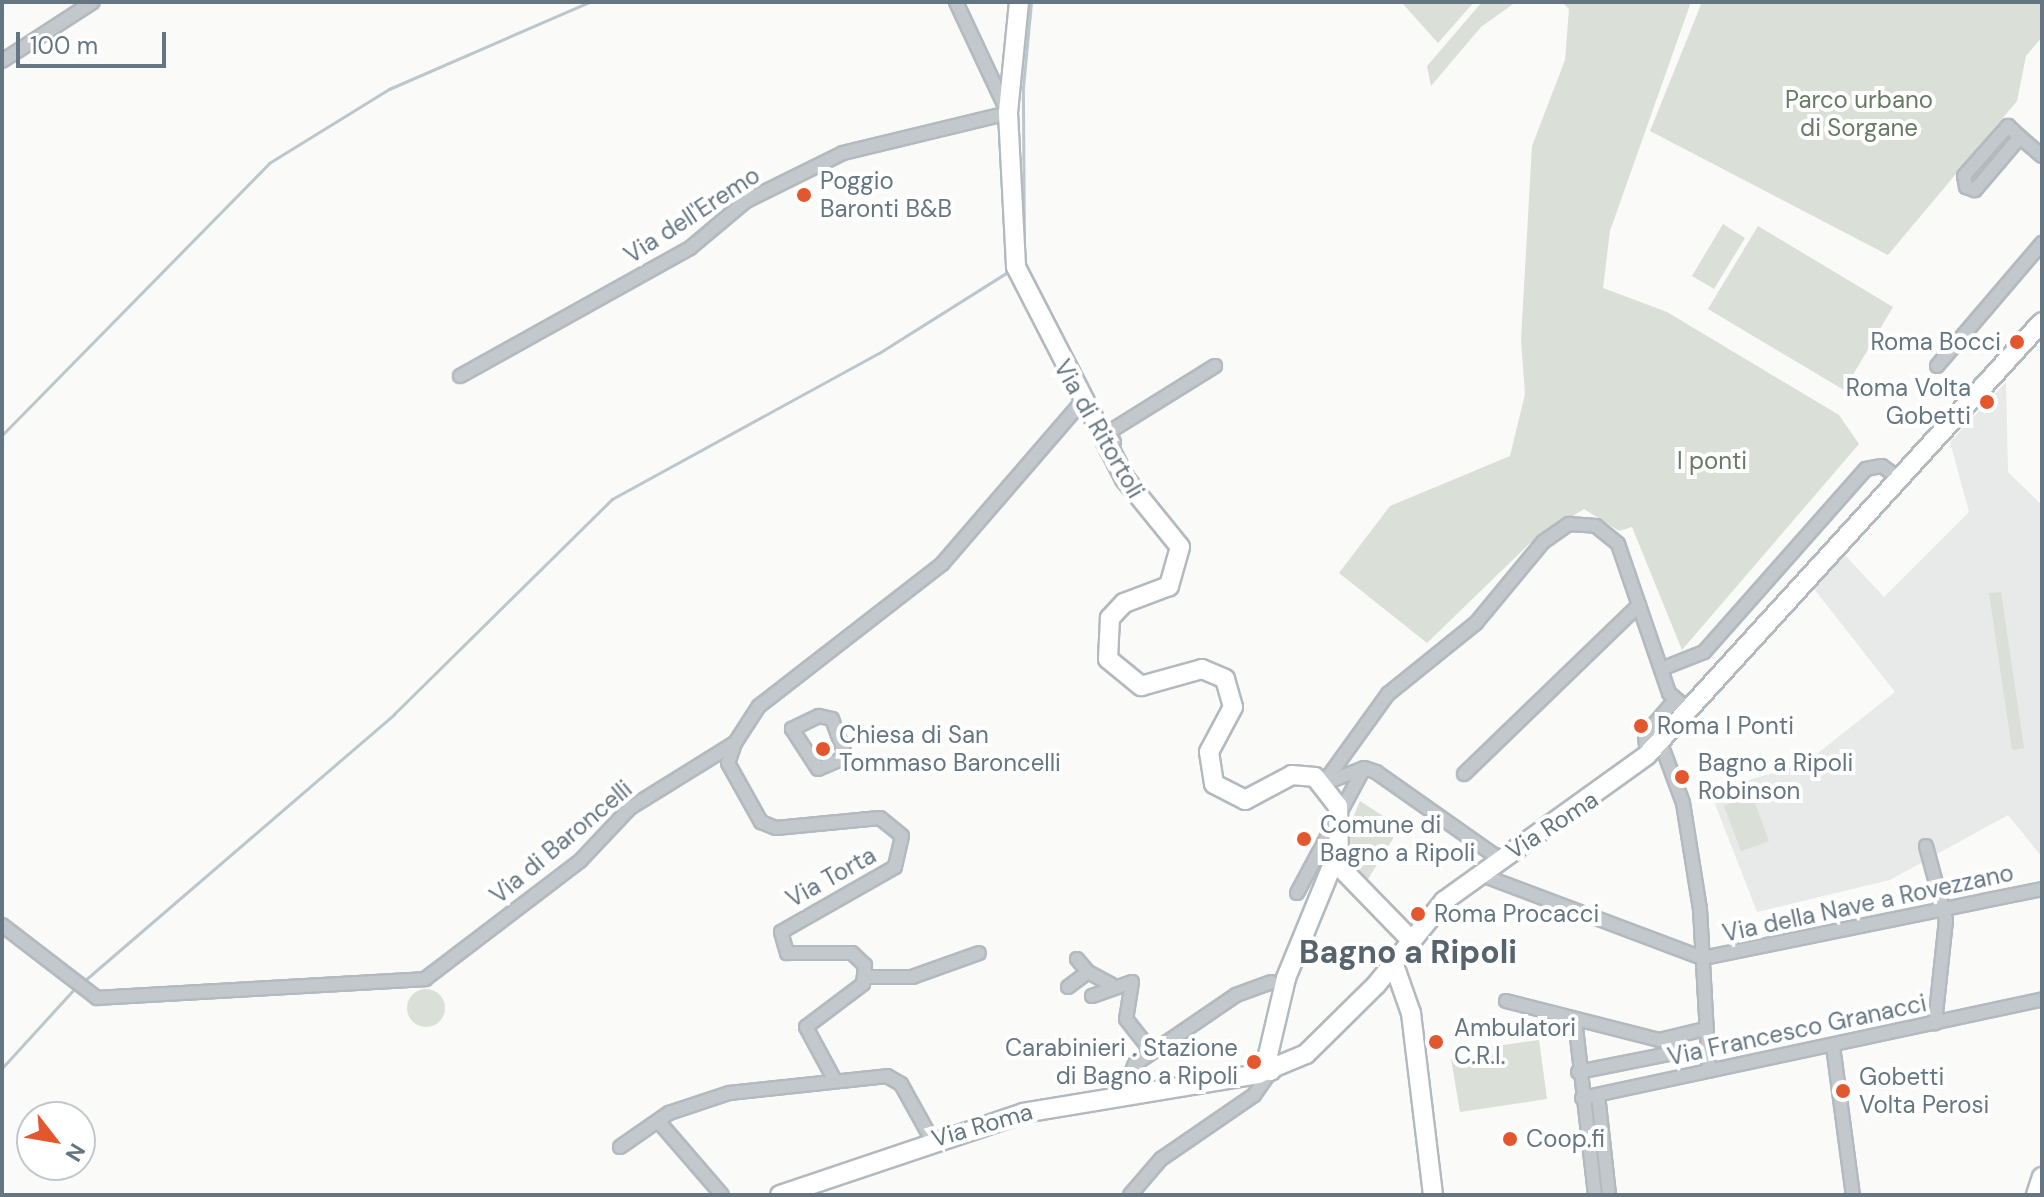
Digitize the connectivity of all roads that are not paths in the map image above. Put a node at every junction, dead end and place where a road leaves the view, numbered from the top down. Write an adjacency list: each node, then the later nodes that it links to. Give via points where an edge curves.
1 (93, 2): 4 (street)
2 (956, 2): 5 (street)
3 (1019, 2): 5 (street, Via di Ritortoli)
4 (2, 61)
5 (1008, 113): 12 (street, Via dell'Eremo, via 843,153 746,201 690,248); 13 (street, Via di Ritortoli, via 1016,267)
6 (2042, 156): 7 (street, via 2008,126 1964,176)
7 (1973, 192)
8 (2042, 243): 11 (street)
9 (2042, 322): 14 (street, Via Roma)
10 (1215, 366): 15 (street, via 1109,432)
11 (1937, 366)
12 (460, 376)
13 (1079, 397): 15 (street, Via di Ritortoli); 20 (street, Via di Baroncelli, via 942,564 759,706)
14 (1897, 477): 17 (street, via 1882,466 1866,469 1704,652); 18 (street, Via Roma)
15 (1125, 479): 24 (street, Via di Ritortoli, via 1173,534 1181,558 1169,586 1124,603 1110,618 1106,652 1114,670 1141,686 1202,669 1225,679 1233,707 1208,768 1229,796 1250,799 1301,773)
16 (1639, 605): 17 (street); 23 (street); 24 (street, via 1613,537 1586,523 1560,527 1476,623 1379,703)
17 (1661, 669): 18 (street)
18 (1683, 705): 21 (street, Via Roma)
19 (792, 729): 19 (street, via 818,769 846,757 832,719 819,716)
20 (735, 743): 33 (street, Via di Baroncelli, via 630,808 580,861 425,979 97,998); 40 (street, Via Torta, via 728,763 761,822 776,828 880,818 899,829 904,848 895,867 781,932 787,953 855,954)
21 (1654, 748): 28 (street, Via Roma); 36 (street, via 1685,813)
22 (1364, 768): 24 (street, Via di Ritortoli); 25 (street); 28 (street)
23 (1464, 774)
24 (1323, 784): 25 (street)
25 (1338, 813): 27 (street); 31 (street)
26 (1926, 846): 32 (street)
27 (1336, 856): 34 (street, via 1351,883); 41 (street)
28 (1500, 859): 29 (street, Via Roma)
29 (1479, 874): 34 (street, Via Roma); 36 (street, Via della Nave a Rovezzano)
30 (2042, 889): 32 (street, Via della Nave a Rovezzano)
31 (1297, 893)
32 (1943, 913): 36 (street, Via della Nave a Rovezzano); 50 (street)
33 (2, 925)
34 (1410, 939): 38 (street, Via Roma)
35 (979, 953): 40 (street, via 912,977)
36 (1703, 958): 51 (street)
37 (1077, 959): 39 (street)
38 (1393, 962): 55 (street, Via Roma, via 1306,1054); 69 (street, via 1411,1013)
39 (1088, 972): 42 (street); 43 (street)
40 (867, 977): 58 (street, via 808,1022 807,1038)
41 (1280, 984): 54 (street, via 1236,995); 55 (street)
42 (1112, 985): 44 (street); 54 (street, via 1132,982 1126,1019)
43 (1068, 987)
44 (1092, 996)
45 (2042, 999): 47 (street, Via Francesco Granacci)
46 (1506, 1001): 49 (street)
47 (2021, 1006): 48 (street, Via Francesco Granacci); 50 (street, Via Francesco Granacci)
48 (2042, 1008)
49 (1575, 1019): 52 (street, via 1653,1039); 57 (street)
50 (1935, 1023): 53 (street, Via Francesco Granacci)
51 (1705, 1029): 52 (street); 56 (street)
52 (1678, 1037): 57 (street, via 1674,1053)
53 (1833, 1046): 56 (street, Via Francesco Granacci); 72 (street)
54 (1152, 1052): 59 (street, via 1130,1068)
55 (1271, 1071): 59 (street, Via Roma); 68 (street, via 1254,1095 1161,1159)
56 (1709, 1071): 60 (street, Via Francesco Granacci)
57 (1578, 1072): 61 (street)
58 (834, 1079): 62 (street, via 738,1091); 63 (street, via 897,1080)
59 (1124, 1092): 63 (street, Via Roma)
60 (1598, 1095): 61 (street, Via Francesco Granacci); 71 (street)
61 (1582, 1098): 70 (street)
62 (659, 1122): 64 (street); 66 (street)
63 (932, 1140): 67 (street, Via Roma)
64 (620, 1147)
65 (2042, 1177): 73 (street)
66 (722, 1195)
67 (780, 1195)
68 (1130, 1195)
69 (1433, 1195)
70 (1595, 1195)
71 (1609, 1195)
72 (1853, 1195)
73 (2036, 1195)

